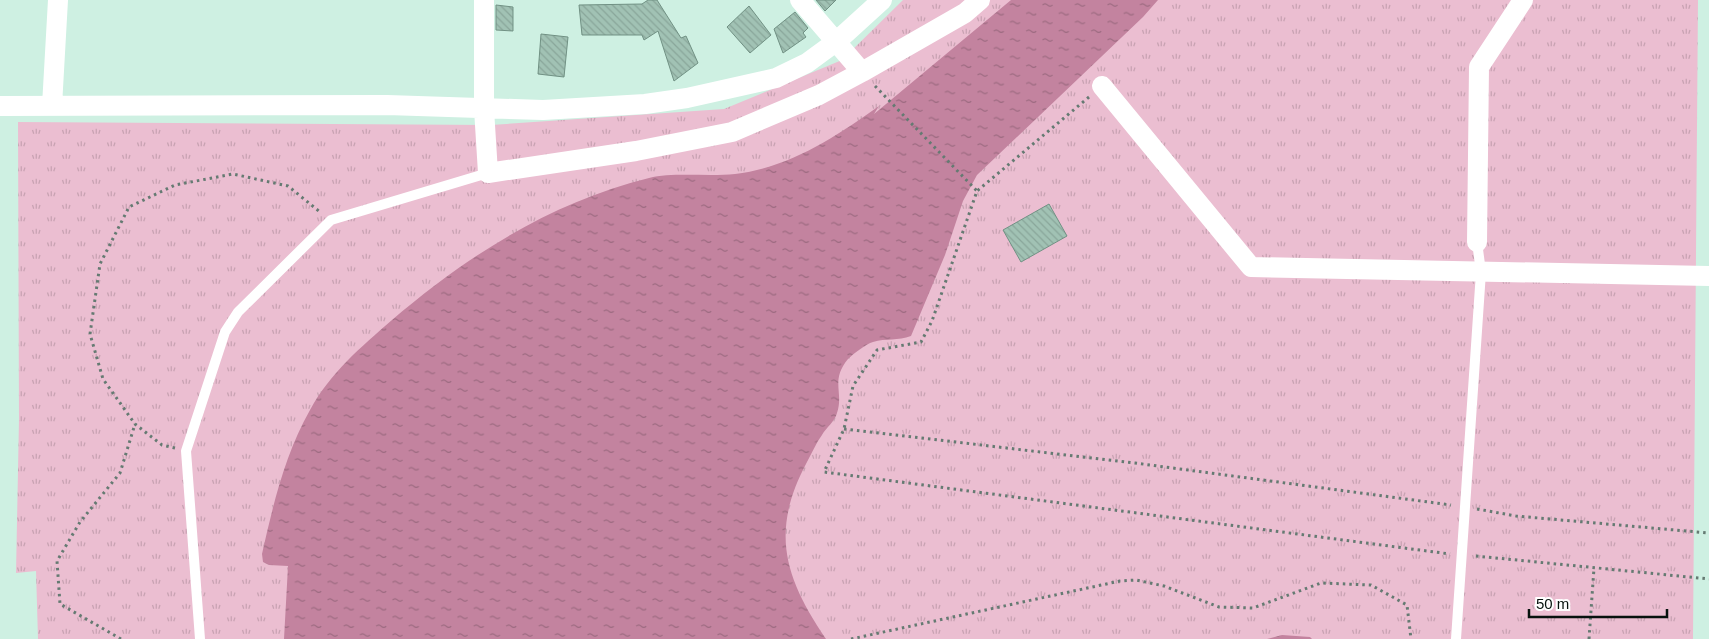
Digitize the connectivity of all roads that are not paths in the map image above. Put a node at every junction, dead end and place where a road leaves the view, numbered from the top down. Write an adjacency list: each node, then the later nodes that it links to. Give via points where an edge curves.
1 (58, 0): 11 (street)
2 (484, 0): 12 (street)
3 (800, 0): 7 (street)
4 (882, 0): 7 (street)
5 (980, 0): 8 (street, via 965,13)
6 (1522, 0): 14 (street, via 1479,67)
7 (838, 41): 8 (street); 12 (street, via 807,63 776,78 688,98 544,110)
8 (862, 72): 13 (street, via 819,95 732,132 636,151)
9 (1102, 86): 15 (street, via 1251,268)
10 (0, 106): 11 (street)
11 (52, 106): 12 (street)
12 (484, 109): 13 (street)
13 (488, 173): 17 (lane, via 331,220 238,312 229,325 186,451)
14 (1477, 242): 15 (lane)
15 (1481, 272): 16 (street); 18 (lane)
16 (1709, 276)
17 (200, 639)
18 (1456, 639)

